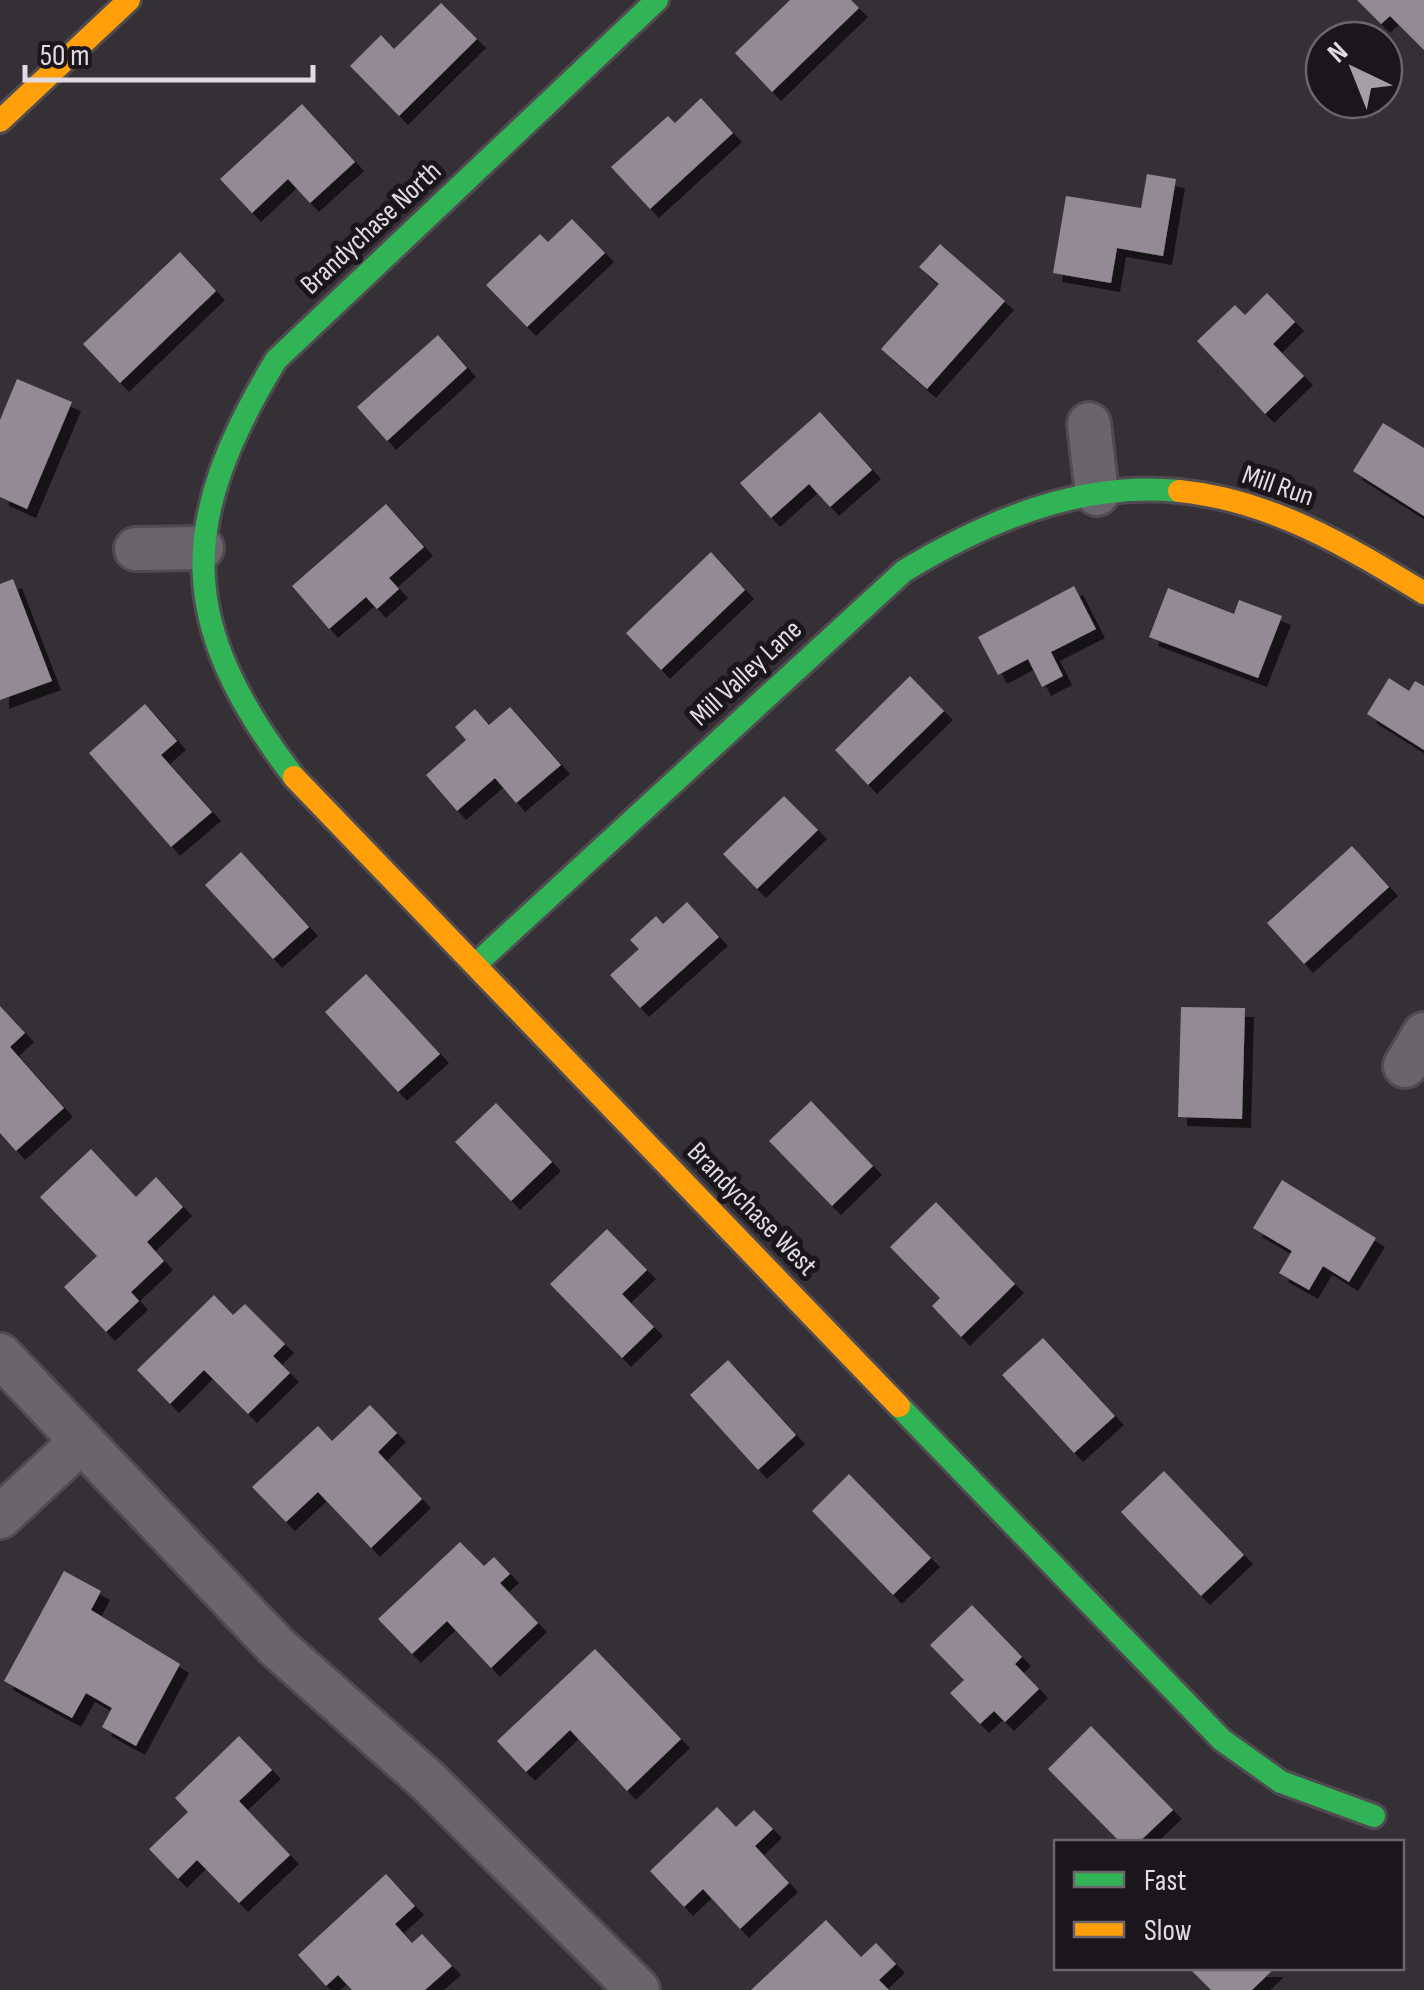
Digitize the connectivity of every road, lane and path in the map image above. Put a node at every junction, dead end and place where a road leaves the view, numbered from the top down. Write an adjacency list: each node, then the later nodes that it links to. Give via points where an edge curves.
1 (129, 0): 3 (street)
2 (657, 0): 6 (street, Brandychase North, via 276,360 219,459)
3 (0, 121)
4 (1089, 424): 5 (street)
5 (1097, 494): 8 (street, Mill Run, via 1188,492 1251,504 1306,525); 9 (street, Mill Valley Lane, via 1007,514 904,571)
6 (202, 548): 7 (street); 9 (street, Brandychase West, via 214,641 255,727)
7 (136, 549)
8 (1424, 593)
9 (476, 964): 13 (street, Brandychase West, via 1201,1722 1272,1781)
10 (0, 1355): 11 (street)
11 (82, 1442): 12 (street); 14 (street, via 277,1647 429,1782)
12 (0, 1517)
13 (1374, 1816)
14 (638, 1990)

